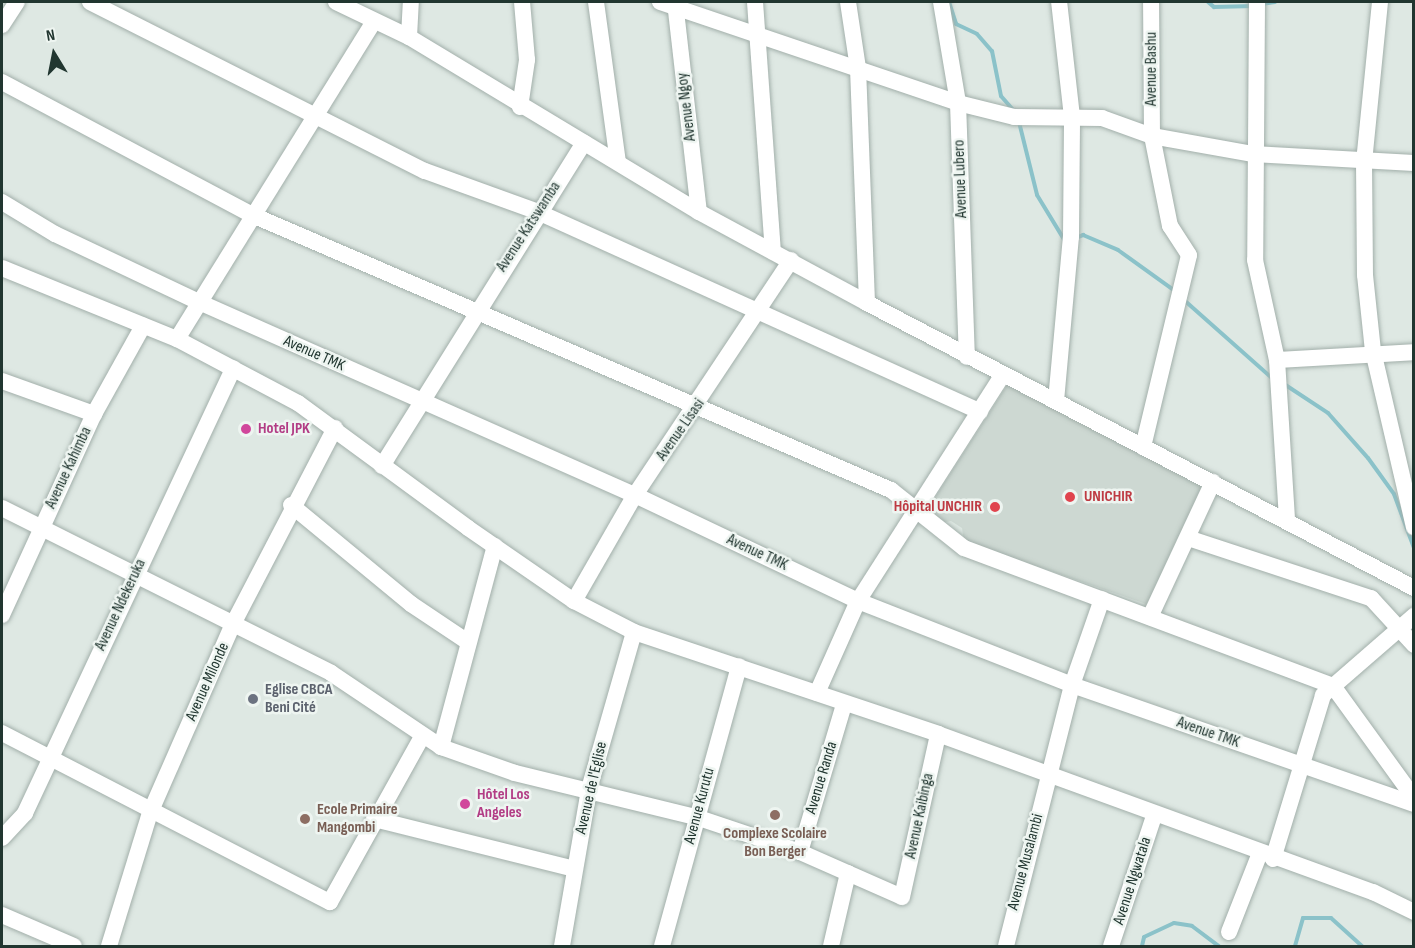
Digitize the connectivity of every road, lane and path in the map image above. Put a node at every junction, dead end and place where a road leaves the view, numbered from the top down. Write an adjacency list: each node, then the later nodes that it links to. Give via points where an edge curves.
1 (17, 2): 16 (street)
2 (90, 2): 24 (street)
3 (336, 2): 15 (street)
4 (411, 2): 18 (street)
5 (522, 2): 22 (street, via 527,60)
6 (596, 2): 29 (street)
7 (755, 2): 17 (street)
8 (848, 2): 19 (street)
9 (941, 2): 21 (street, Avenue Lubero)
10 (1059, 2): 23 (street)
11 (1151, 2): 25 (street, Avenue Bashu)
12 (1380, 2): 28 (street)
13 (671, 3): 17 (street); 33 (street, Avenue Ngoy)
14 (1258, 7): 27 (street)
15 (374, 21): 18 (street); 24 (street)
16 (2, 24)
17 (758, 33): 19 (street); 35 (street)
18 (409, 37): 22 (street)
19 (858, 68): 21 (street); 39 (street)
20 (2, 82): 34 (street)
21 (958, 104): 23 (street, via 1017,117); 46 (street, Avenue Lubero)
22 (520, 107): 26 (street)
23 (1072, 117): 25 (street, via 1102,117); 51 (street, via 1070,241)
24 (315, 118): 32 (street, via 425,171); 34 (street)
25 (1152, 136): 27 (street); 57 (street, Avenue Bashu, via 1170,226 1189,255)
26 (584, 143): 29 (street); 32 (street, Avenue Katswamba)
27 (1253, 154): 28 (street); 49 (street, via 1255,260)
28 (1364, 162): 30 (street); 44 (street, via 1365,275)
29 (618, 163): 33 (street)
30 (1413, 163)
31 (2, 202): 38 (street, Avenue TMK, via 55,234)
32 (538, 212): 40 (street, Avenue Katswamba); 41 (street)
33 (699, 212): 35 (street)
34 (250, 214): 38 (street); 40 (street)
35 (773, 251): 36 (street)
36 (791, 260): 39 (street); 41 (street, Avenue Lisasi)
37 (2, 268): 42 (street)
38 (199, 302): 43 (street); 52 (street, Avenue TMK)
39 (867, 303): 46 (street)
40 (476, 311): 52 (street); 53 (street)
41 (757, 313): 53 (street, Avenue Lisasi); 54 (street)
42 (143, 326): 43 (street); 55 (street, Avenue Kahimba)
43 (177, 339): 47 (street)
44 (1373, 351): 45 (street); 49 (street); 65 (street)
45 (1413, 352)
46 (967, 357): 48 (street)
47 (233, 368): 56 (street); 69 (street, Avenue Ndekeruka, via 186,478)
48 (1003, 374): 51 (street); 54 (street)
49 (1278, 374): 64 (street)
50 (2, 381): 55 (street)
51 (1056, 401): 57 (street)
52 (419, 403): 58 (street); 60 (street, Avenue TMK)
53 (698, 408): 60 (street, Avenue Lisasi); 63 (street, via 891,490)
54 (980, 412): 63 (street)
55 (94, 414): 66 (street, Avenue Kahimba)
56 (334, 428): 58 (street); 61 (street, Avenue Milonde)
57 (1143, 447): 59 (street)
58 (382, 466): 68 (street)
59 (1213, 482): 64 (street); 67 (street)
60 (635, 495): 72 (street, Avenue Lisasi); 73 (street, Avenue TMK)
61 (291, 505): 77 (street, Avenue Milonde); 80 (street, via 411,604)
62 (2, 508): 66 (street)
63 (916, 511): 71 (street, via 964,548); 73 (street)
64 (1287, 518): 70 (street)
65 (1413, 527)
66 (41, 528): 69 (street); 74 (street, Avenue Kahimba)
67 (1188, 538): 76 (street); 78 (street, via 1371,598)
68 (495, 546): 72 (street); 80 (street)
69 (134, 575): 77 (street); 91 (street, Avenue Ndekeruka)
70 (1413, 588)
71 (1102, 599): 76 (street); 83 (street, Avenue Musalambi)
72 (574, 601): 79 (street)
73 (858, 601): 83 (street, Avenue TMK); 85 (street)
74 (2, 615)
75 (1413, 616): 78 (street)
76 (1150, 617): 84 (street)
77 (233, 624): 89 (street, via 331,673); 97 (street, Avenue Milonde)
78 (1402, 629): 81 (street); 84 (street)
79 (634, 632): 82 (street); 94 (street, Avenue de l'Eglise)
80 (468, 642): 90 (street)
81 (1413, 645)
82 (740, 666): 85 (street); 99 (street, Avenue Kurutu)
83 (1072, 685): 92 (street, Avenue TMK); 93 (street, Avenue Musalambi)
84 (1333, 687): 92 (street, via 1323,695); 95 (street)
85 (817, 693): 86 (street)
86 (844, 704): 88 (street); 102 (street, Avenue Randa)
87 (2, 733): 91 (street)
88 (938, 734): 93 (street); 105 (street, Avenue Kaibinga, via 902,897)
89 (422, 737): 90 (street); 100 (street)
90 (441, 747): 94 (street, via 515,773)
91 (50, 758): 97 (street); 101 (street, Avenue Ndekeruka, via 25,813)
92 (1300, 765): 96 (street, Avenue TMK); 103 (street)
93 (1048, 778): 98 (street); 114 (street, Avenue Musalambi)
94 (589, 789): 99 (street); 104 (street, Avenue de l'Eglise)
95 (1413, 798)
96 (1413, 804)
97 (150, 813): 100 (street, via 330,902); 110 (street, Avenue Milonde)
98 (1154, 816): 103 (street); 115 (street, Avenue Ngwatala)
99 (696, 817): 102 (street); 112 (street, Avenue Kurutu)
100 (374, 819): 104 (street)
101 (2, 838)
102 (800, 852): 105 (street)
103 (1266, 856): 106 (street, via 1373,892); 108 (street)
104 (574, 869): 111 (street, Avenue de l'Eglise)
105 (848, 873): 113 (street)
106 (1413, 912)
107 (2, 915): 109 (street)
108 (1229, 932)
109 (74, 946)
110 (109, 946)
111 (561, 946)
112 (662, 946)
113 (831, 946)
114 (1006, 946)
115 (1111, 946)

